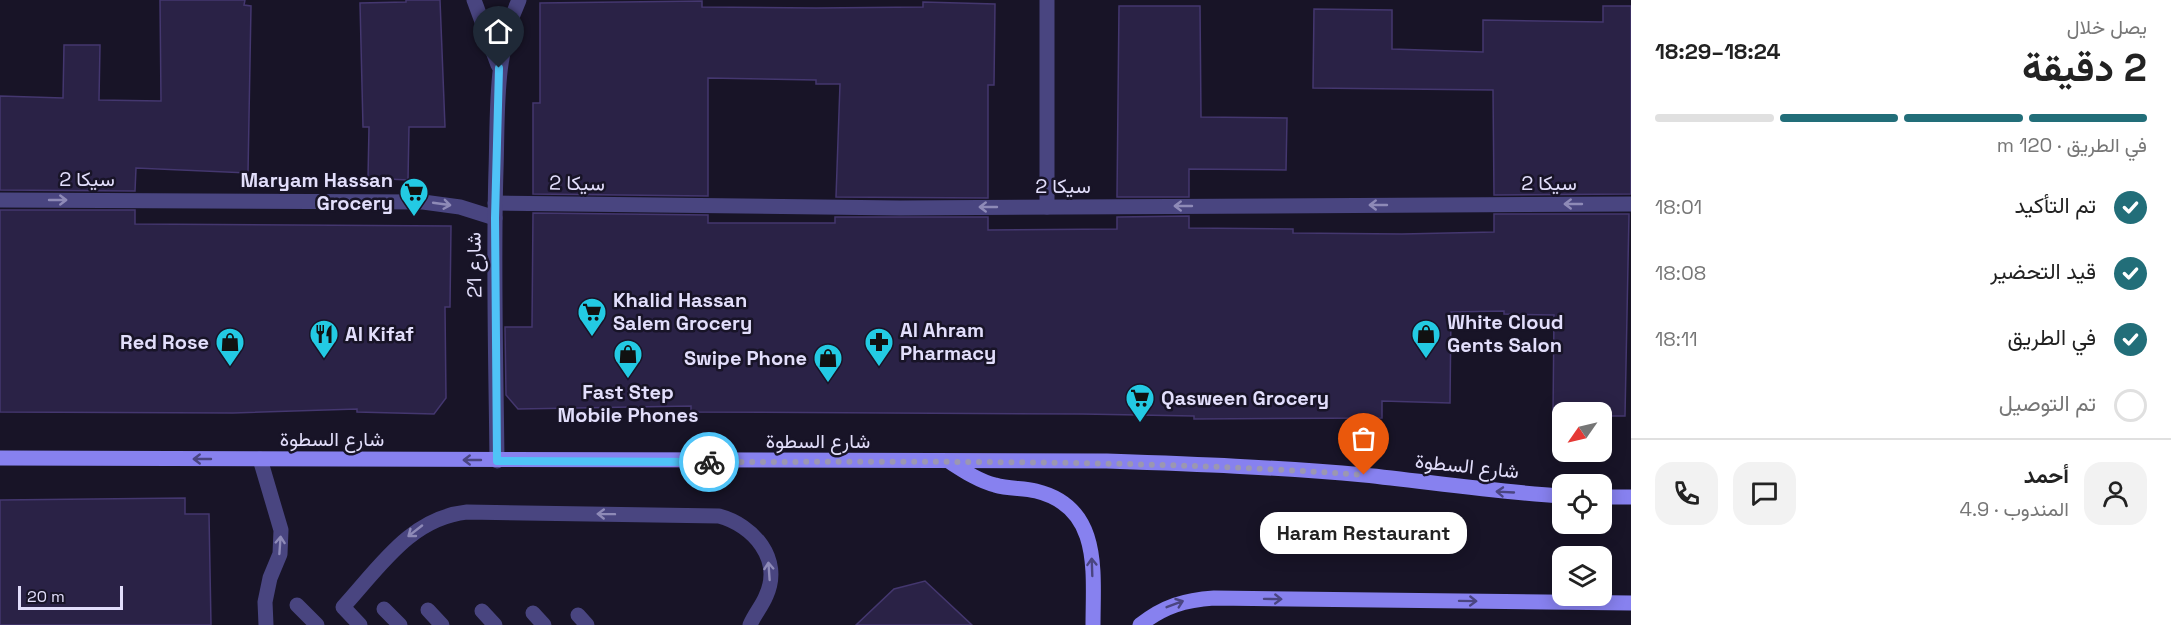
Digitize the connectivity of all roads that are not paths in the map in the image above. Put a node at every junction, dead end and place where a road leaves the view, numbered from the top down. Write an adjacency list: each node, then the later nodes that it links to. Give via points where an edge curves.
1 (474, 0): 4 (street, شارع 21)
2 (519, 0): 4 (street, شارع 21)
3 (1047, 0): 7 (street)
4 (499, 68): 8 (street, شارع 21)
5 (0, 200): 8 (street, سيكا 2, one-way to 8, via 423,202)
6 (1631, 204): 7 (street, سيكا 2, one-way to 7)
7 (1047, 207): 8 (street, سيكا 2, one-way to 8)
8 (495, 211): 11 (street, شارع 21)
9 (0, 458): 10 (main road, شارع السطوة, one-way to 9)
10 (260, 459): 11 (main road, شارع السطوة, one-way to 10); 22 (street, one-way to 10, via 265,602 280,554 281,530)
11 (497, 461): 12 (main road, شارع السطوة)
12 (950, 462): 13 (main road, شارع السطوة, one-way to 12, via 1234,465); 30 (main road, one-way to 12, via 1090,542 1071,508 1035,491 977,479)
13 (1552, 495)
14 (1612, 497): 15 (main road)
15 (1631, 497)
16 (1631, 603): 31 (main road, one-way to 16, via 1158,611 1185,600 1214,598)
17 (297, 604): 23 (street)
18 (384, 609): 25 (street)
19 (428, 610): 26 (street)
20 (482, 611): 27 (street)
21 (533, 613): 28 (street)
22 (268, 622)
23 (317, 625)
24 (360, 625): 29 (street, one-way to 24, via 769,588 766,551 747,527 719,516 450,514 409,535 343,607)
25 (400, 625)
26 (442, 625)
27 (495, 625)
28 (544, 625)
29 (750, 625)
30 (1094, 625)
31 (1140, 625)

